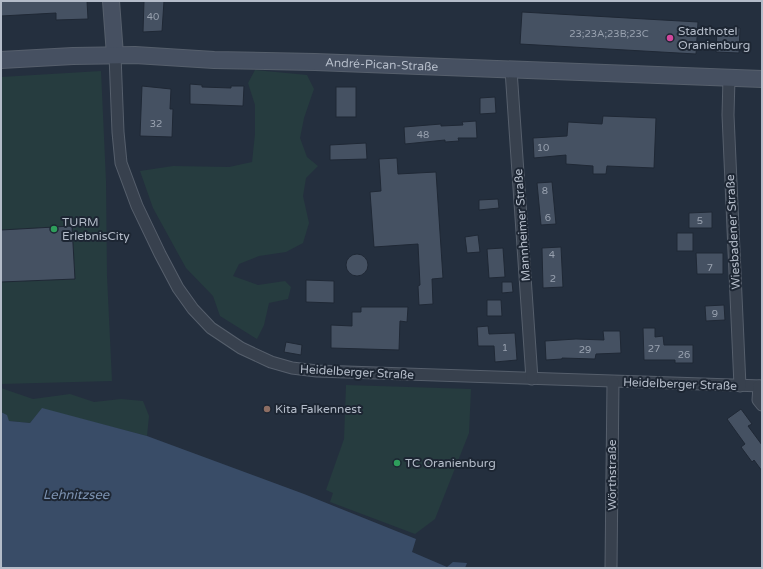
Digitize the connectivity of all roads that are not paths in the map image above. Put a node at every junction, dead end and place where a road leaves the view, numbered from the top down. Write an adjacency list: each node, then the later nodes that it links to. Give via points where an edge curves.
1 (111, 1): 2 (street)
2 (114, 55): 3 (street, André-Pican-Straße); 4 (street, André-Pican-Straße); 7 (street, Heidelberger Straße, via 121,163 137,206 178,288 211,328 257,356 292,368)
3 (1, 60)
4 (511, 70): 5 (street, André-Pican-Straße); 7 (street, Mannheimer Straße)
5 (729, 78): 6 (street, André-Pican-Straße); 9 (street, Wiesbadener Straße, via 728,115)
6 (762, 79)
7 (532, 379): 8 (street, Heidelberger Straße)
8 (613, 382): 9 (street, Heidelberger Straße); 12 (street, Wörthstraße)
9 (740, 386): 10 (street, Heidelberger Straße)
10 (760, 386): 11 (street, via 758,400)
11 (762, 405)
12 (611, 568)

